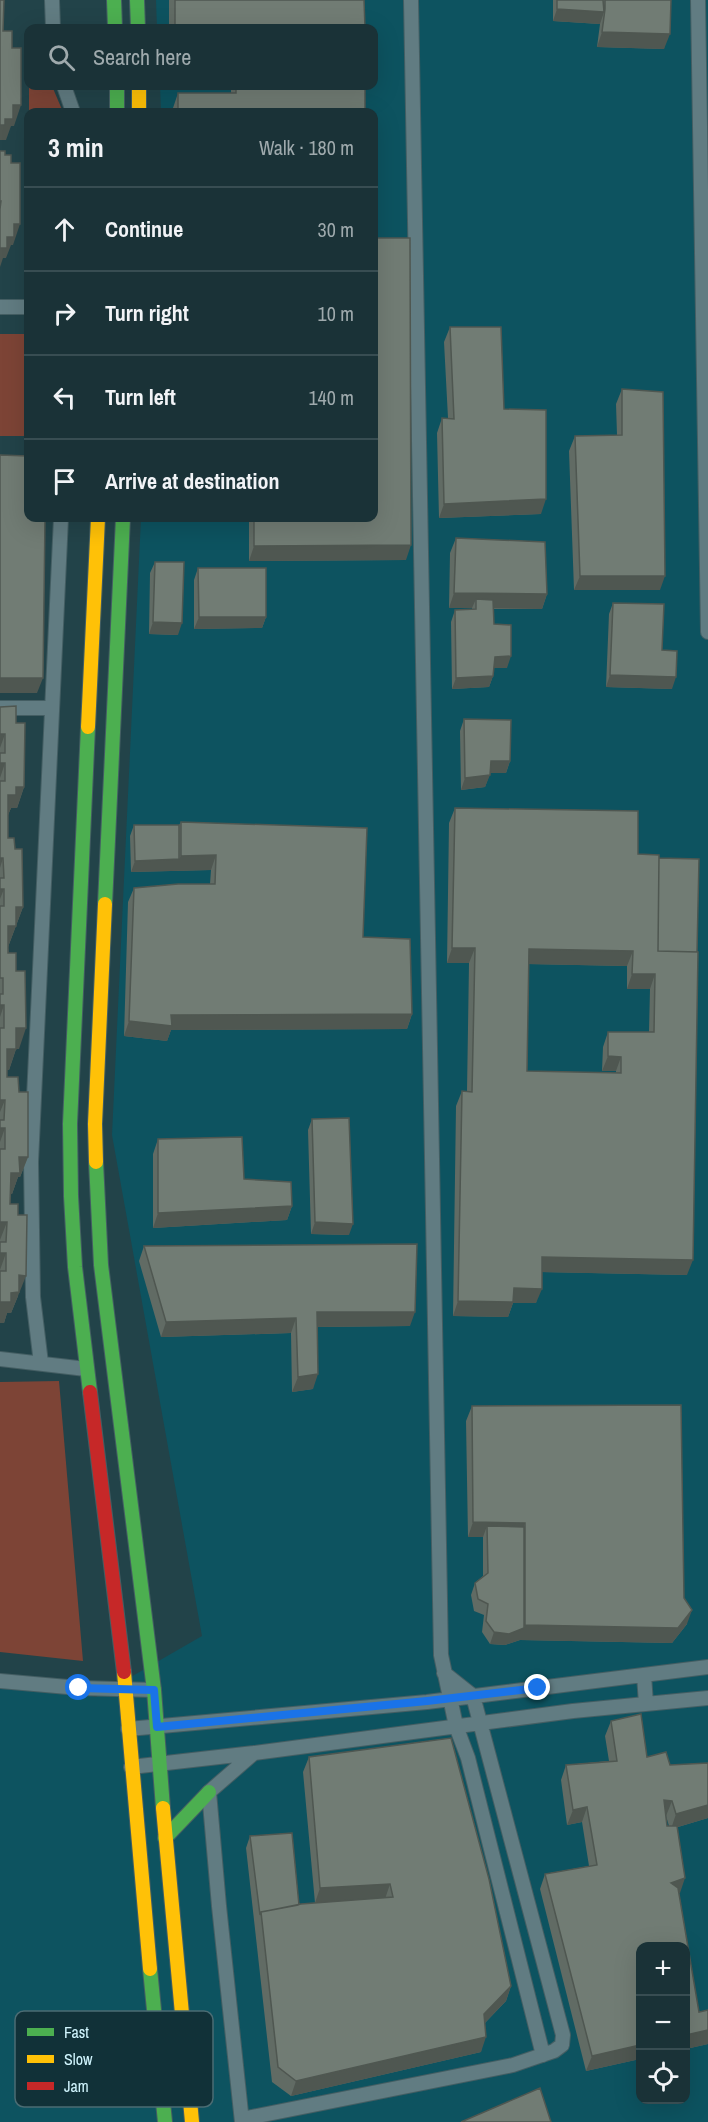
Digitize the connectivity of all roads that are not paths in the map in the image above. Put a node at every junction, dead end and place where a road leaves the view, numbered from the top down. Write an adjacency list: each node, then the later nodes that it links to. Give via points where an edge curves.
1 (52, 0): 6 (street)
2 (114, 0): 7 (main road)
3 (137, 0): 8 (main road)
4 (411, 0): 27 (street, via 440,1632)
5 (698, 0): 20 (street)
6 (53, 24)
7 (115, 24)
8 (138, 24)
9 (65, 90): 12 (street)
10 (117, 90): 13 (main road)
11 (139, 90): 14 (main road)
12 (72, 108)
13 (117, 108)
14 (139, 108)
15 (0, 307): 16 (street)
16 (24, 307)
17 (61, 522): 22 (street)
18 (98, 522): 25 (main road, via 70,1124 75,1267)
19 (123, 522): 31 (main road, via 95,1124 96,1194 102,1277)
20 (708, 632)
21 (0, 708): 22 (street)
22 (52, 708): 24 (street, via 31,1162 33,1297)
23 (0, 1359): 24 (street)
24 (41, 1363): 25 (street)
25 (86, 1369): 30 (main road)
26 (708, 1668): 28 (street)
27 (444, 1673): 32 (street); 34 (street)
28 (644, 1675): 32 (street); 35 (street)
29 (0, 1681): 30 (street)
30 (126, 1689): 31 (street); 39 (main road)
31 (154, 1690): 38 (main road)
32 (473, 1696): 34 (street); 36 (street)
33 (708, 1698): 35 (street)
34 (449, 1699): 37 (street); 38 (street)
35 (646, 1704): 36 (street)
36 (481, 1723): 37 (street); 47 (street, via 563,2035 559,2049)
37 (456, 1726): 40 (street); 47 (street, via 468,1758)
38 (157, 1727): 39 (street); 41 (main road)
39 (128, 1729): 42 (main road)
40 (254, 1753): 41 (street); 43 (street)
41 (159, 1765): 42 (street); 44 (main road)
42 (131, 1767): 45 (main road)
43 (209, 1792): 44 (main road); 50 (street)
44 (165, 1838): 46 (main road)
45 (154, 2011)
46 (181, 2011)
47 (543, 2055): 50 (street, via 502,2067)
48 (164, 2107): 51 (main road)
49 (191, 2107): 52 (main road)
50 (242, 2120)
51 (165, 2122)
52 (192, 2122)

